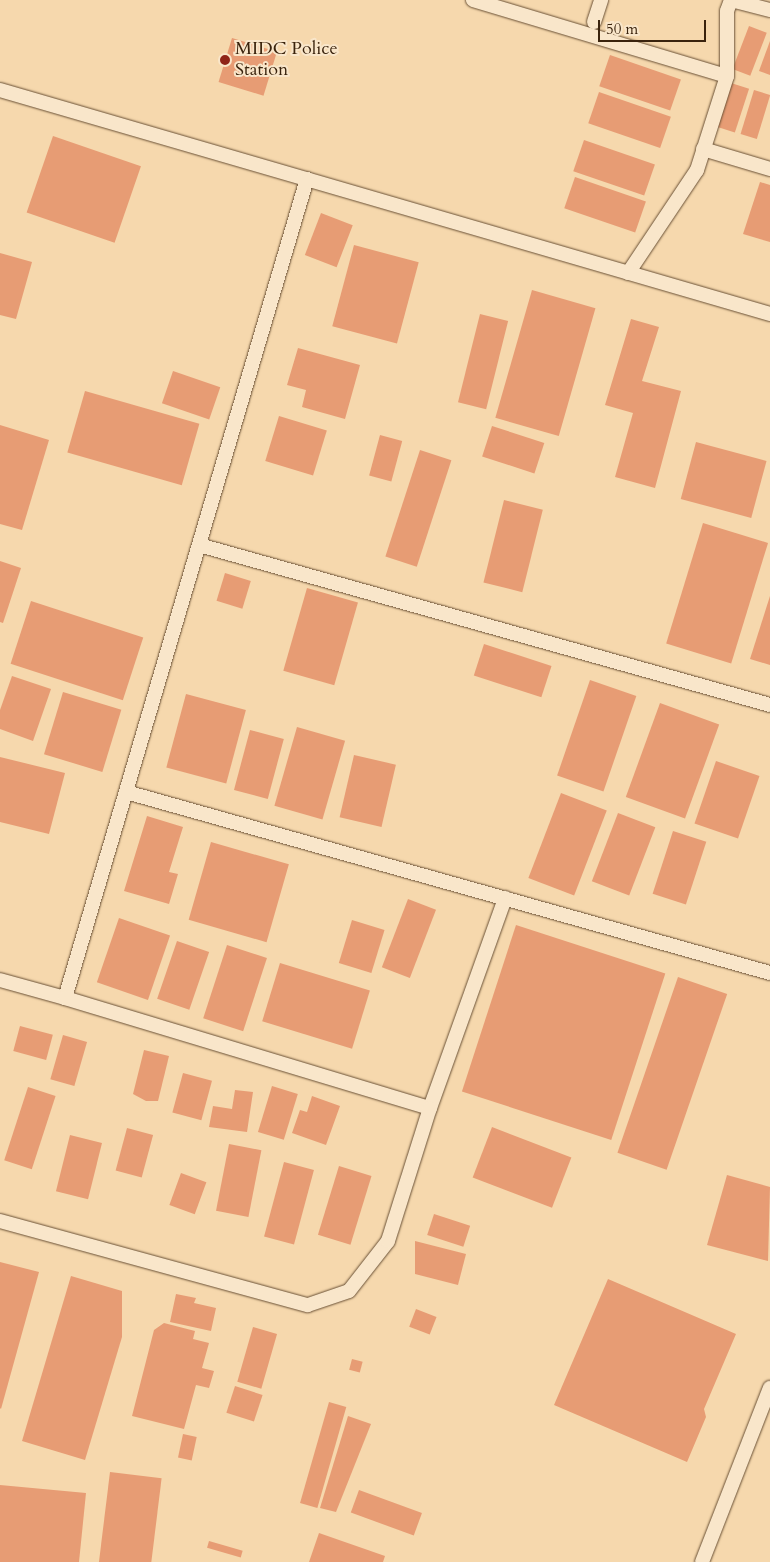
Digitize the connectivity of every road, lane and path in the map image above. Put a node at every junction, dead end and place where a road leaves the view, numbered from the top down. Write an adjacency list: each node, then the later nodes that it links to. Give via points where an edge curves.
1 (473, 0): 6 (street)
2 (601, 0): 5 (street)
3 (731, 0): 4 (street); 6 (street, via 727,11)
4 (770, 10)
5 (594, 22)
6 (727, 76): 8 (street)
7 (0, 90): 10 (street)
8 (703, 149): 9 (street); 11 (street, via 696,170)
9 (770, 169)
10 (307, 180): 11 (street); 13 (street)
11 (628, 273): 12 (street)
12 (770, 314)
13 (199, 545): 14 (street); 15 (street)
14 (770, 705)
15 (126, 792): 16 (street); 19 (street)
16 (505, 898): 17 (street); 20 (street)
17 (770, 973)
18 (0, 980): 19 (street)
19 (65, 998): 20 (street)
20 (430, 1108): 21 (street, via 388,1241 349,1291 308,1305)
21 (0, 1221)
22 (770, 1388): 23 (street)
23 (702, 1562)

